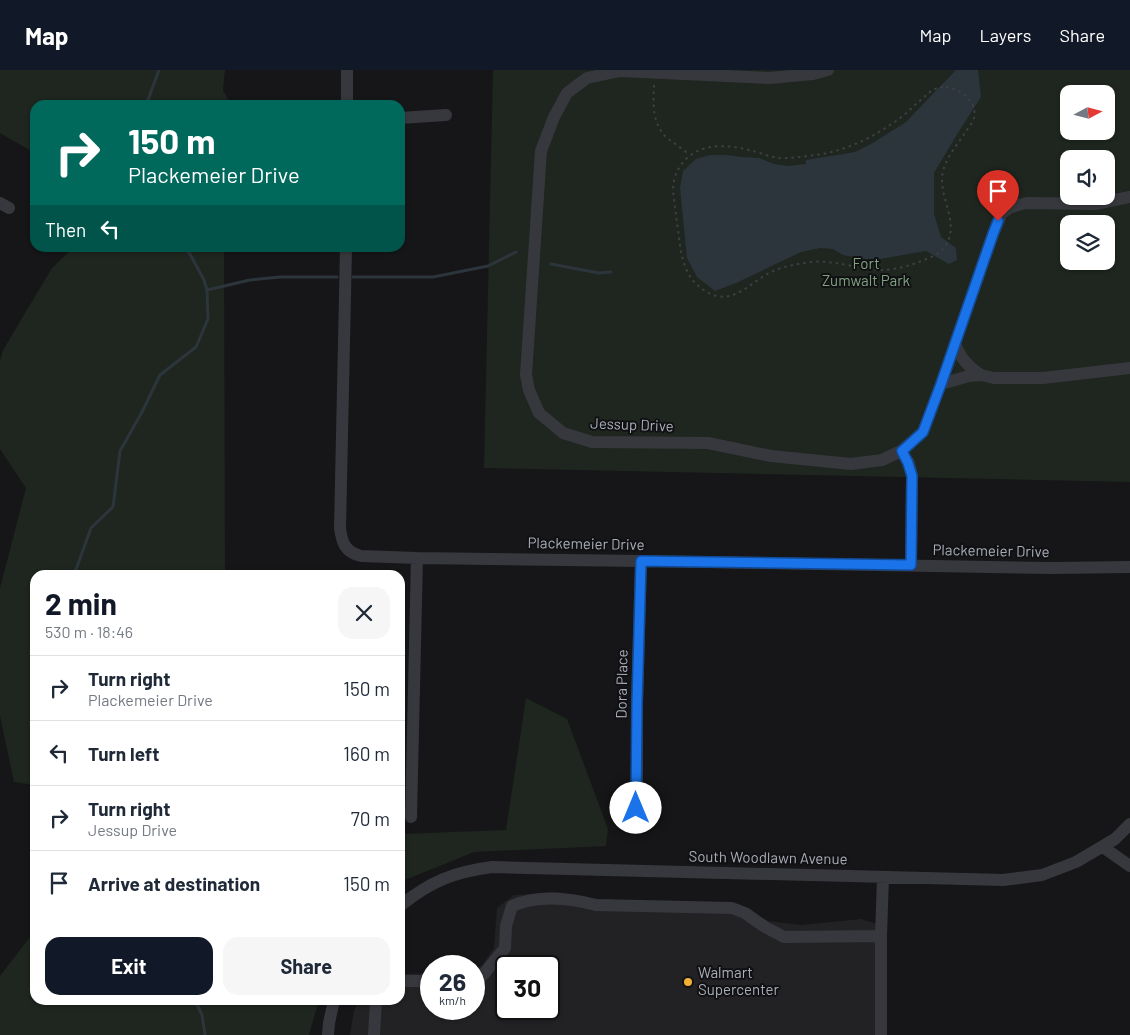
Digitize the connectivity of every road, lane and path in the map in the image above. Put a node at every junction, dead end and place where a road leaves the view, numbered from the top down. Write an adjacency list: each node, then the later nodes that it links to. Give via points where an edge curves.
1 (347, 70): 4 (street)
2 (828, 70): 3 (street, Jessup Drive, via 769,78)
3 (654, 72): 7 (path, via 655,119 662,132); 14 (street, Jessup Drive, via 620,71 587,78 567,93 554,116 542,151 526,374 539,413 563,433 592,442 708,444 771,456 851,464 882,460)
4 (347, 100)
5 (446, 115): 6 (street)
6 (405, 118)
7 (690, 156): 7 (path, via 679,166 673,186 683,263 698,286 718,296 730,296 781,268 812,262 886,270 909,266 939,253 948,239 951,225 942,185 943,172 973,121 974,113 968,98 958,90 937,88 892,124 849,147 823,154 779,158 744,149 711,146)
8 (1130, 197): 10 (street, Jessup Drive, via 1095,204 1027,203 1002,213)
9 (346, 252): 15 (street, Plackemeier Drive, via 341,537 352,554)
10 (955, 344): 12 (street, via 961,358); 13 (street, Jessup Drive)
11 (1130, 368): 12 (street, via 1043,378)
12 (980, 375): 13 (street)
13 (941, 384): 14 (street, Jessup Drive, via 923,432)
14 (902, 451): 17 (street, via 912,476)
15 (417, 558): 16 (street, Plackemeier Drive); 20 (street)
16 (641, 561): 17 (street, Plackemeier Drive); 19 (street, Dora Place)
17 (911, 565): 18 (street, Plackemeier Drive)
18 (1130, 567)
19 (636, 808)
20 (412, 816)
21 (1130, 824): 22 (street, South Woodlawn Avenue)
22 (1103, 847): 23 (street); 24 (street, South Woodlawn Avenue, via 1042,875 1003,880)
23 (1130, 866)
24 (883, 877): 25 (street, South Woodlawn Avenue, via 492,867 448,876); 26 (street)
25 (405, 902)
26 (881, 936): 27 (street, via 784,936 732,908 596,905 551,898 522,901 512,906 506,926 505,948); 34 (street)
27 (485, 973)
28 (405, 981): 29 (street)
29 (420, 981)
30 (333, 1005): 32 (street)
31 (376, 1005): 33 (street)
32 (328, 1035)
33 (374, 1035)
34 (881, 1035)

